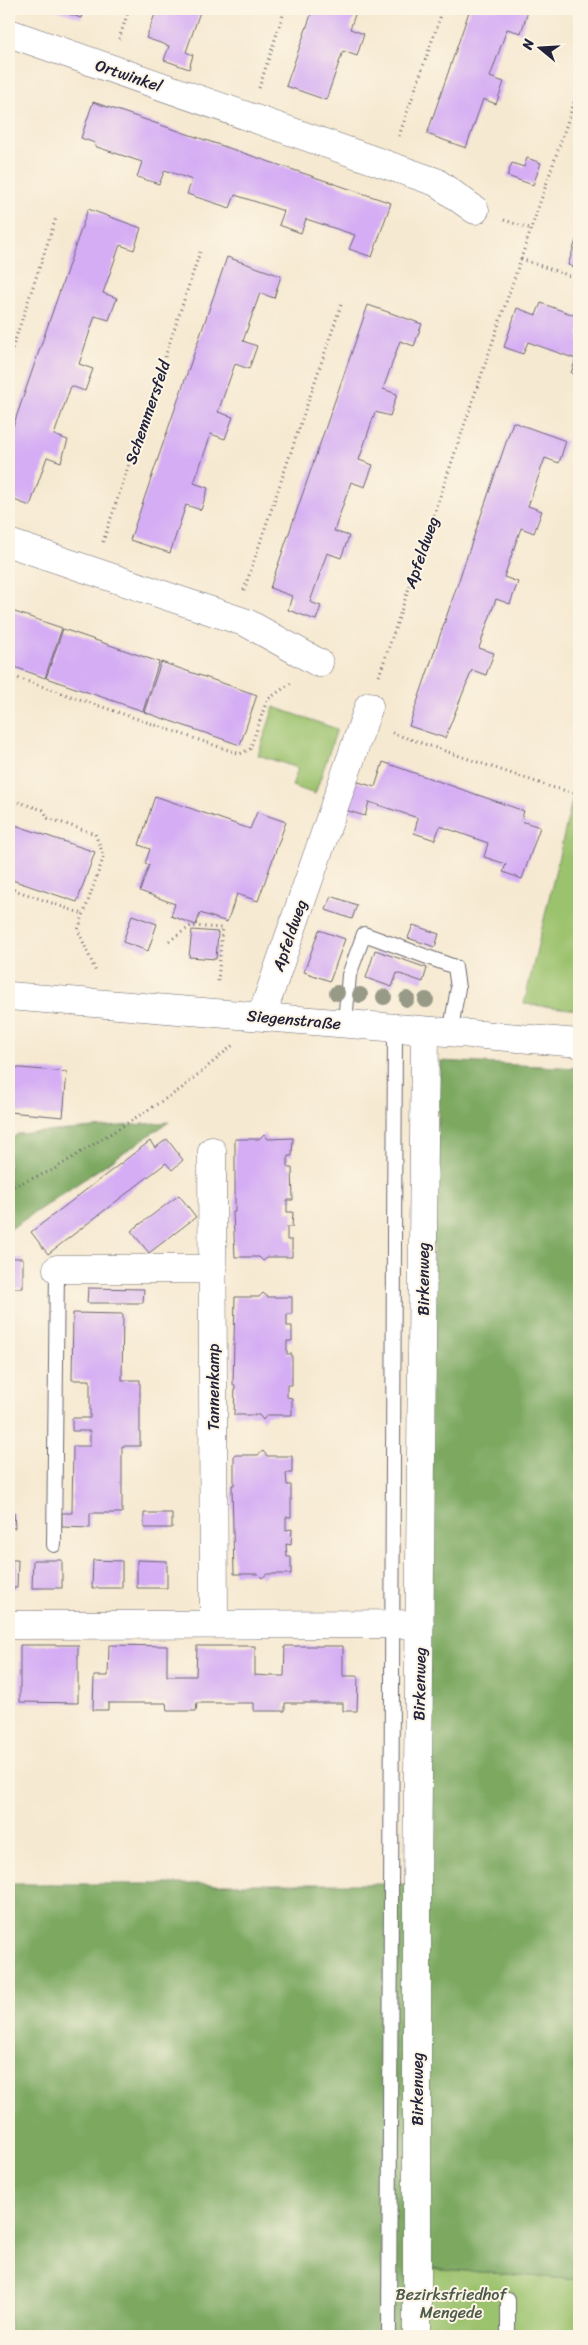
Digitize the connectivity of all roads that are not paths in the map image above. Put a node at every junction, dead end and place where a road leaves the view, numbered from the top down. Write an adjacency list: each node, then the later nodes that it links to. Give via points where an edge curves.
1 (9, 33): 2 (street, Ortwinkel, via 436,182)
2 (475, 210)
3 (9, 543): 4 (street, via 247,623)
4 (320, 663)
5 (366, 714): 7 (street, Apfeldweg)
6 (9, 996): 7 (street, Siegenstraße)
7 (262, 1015): 8 (street, Siegenstraße)
8 (345, 1024): 9 (street, Siegenstraße); 10 (lane, via 349,975 364,934 454,967 458,988)
9 (395, 1029): 10 (street, Siegenstraße); 17 (lane)
10 (437, 1033): 11 (street, Siegenstraße); 18 (street, Birkenweg)
11 (579, 1043)
12 (212, 1150): 14 (street, Tannenkamp)
13 (56, 1269): 14 (street); 15 (lane)
14 (213, 1269): 16 (street, Tannenkamp)
15 (54, 1545)
16 (214, 1623): 17 (street); 19 (street)
17 (393, 1623): 18 (street); 21 (lane)
18 (420, 1624): 22 (street, Birkenweg)
19 (9, 1625)
20 (508, 2300): 23 (lane)
21 (389, 2336)
22 (417, 2336)
23 (508, 2336)

